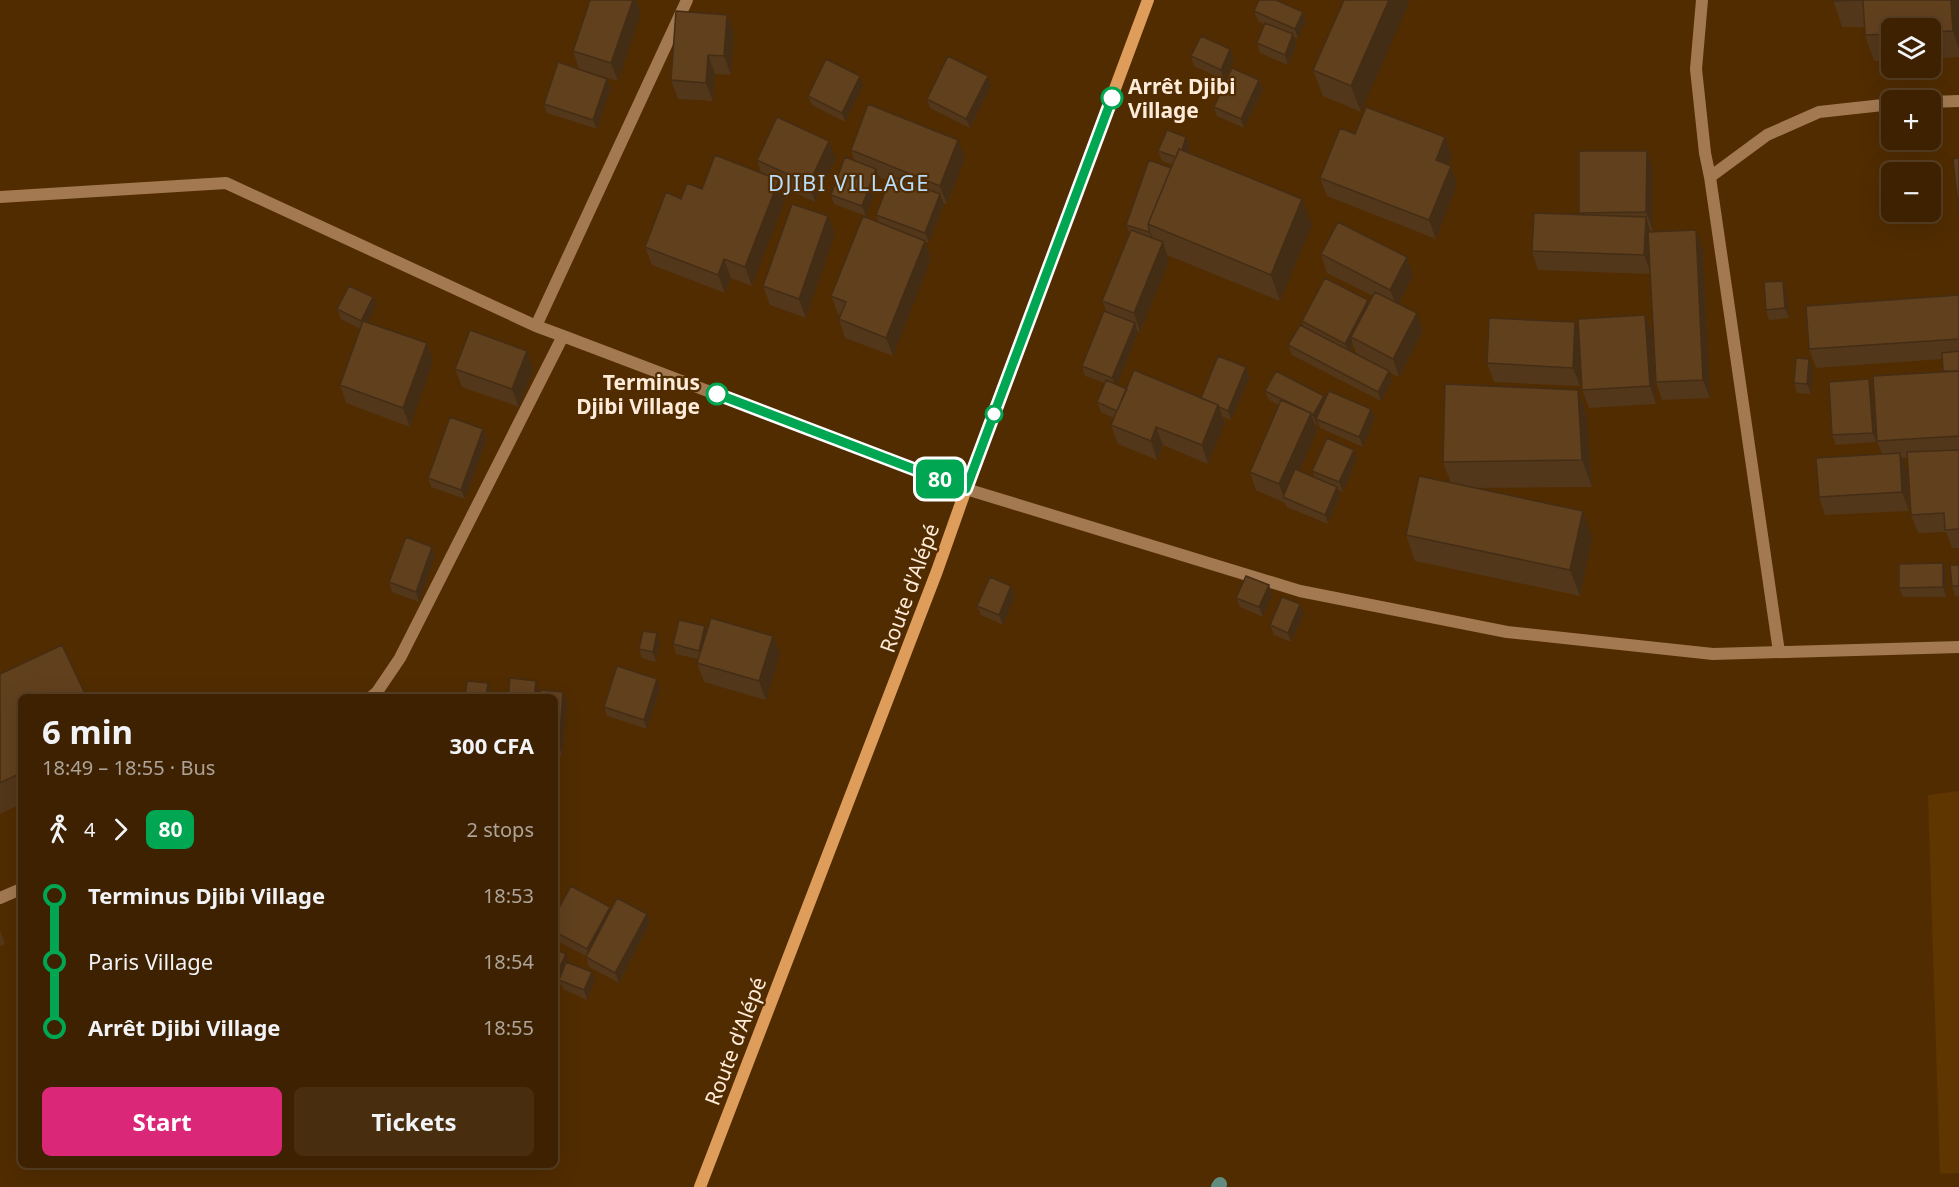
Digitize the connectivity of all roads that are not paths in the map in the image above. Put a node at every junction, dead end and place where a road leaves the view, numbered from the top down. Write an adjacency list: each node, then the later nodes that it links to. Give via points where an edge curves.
1 (687, 0): 9 (street)
2 (1149, 0): 11 (main road, Route d'Alépé)
3 (1702, 0): 7 (street, via 1696,69)
4 (1959, 101): 5 (street)
5 (1941, 102)
6 (1881, 105): 7 (street, via 1819,111 1767,135)
7 (1710, 177): 13 (street)
8 (0, 197): 9 (street, via 226,183)
9 (536, 326): 10 (street)
10 (563, 336): 11 (street); 14 (street, via 400,658)
11 (966, 489): 13 (street, via 1300,591 1507,632 1713,654); 17 (main road, Route d'Alépé, via 938,571)
12 (1959, 647): 13 (street)
13 (1779, 652)
14 (375, 694)
15 (18, 890): 16 (street)
16 (0, 897)
17 (700, 1187)

